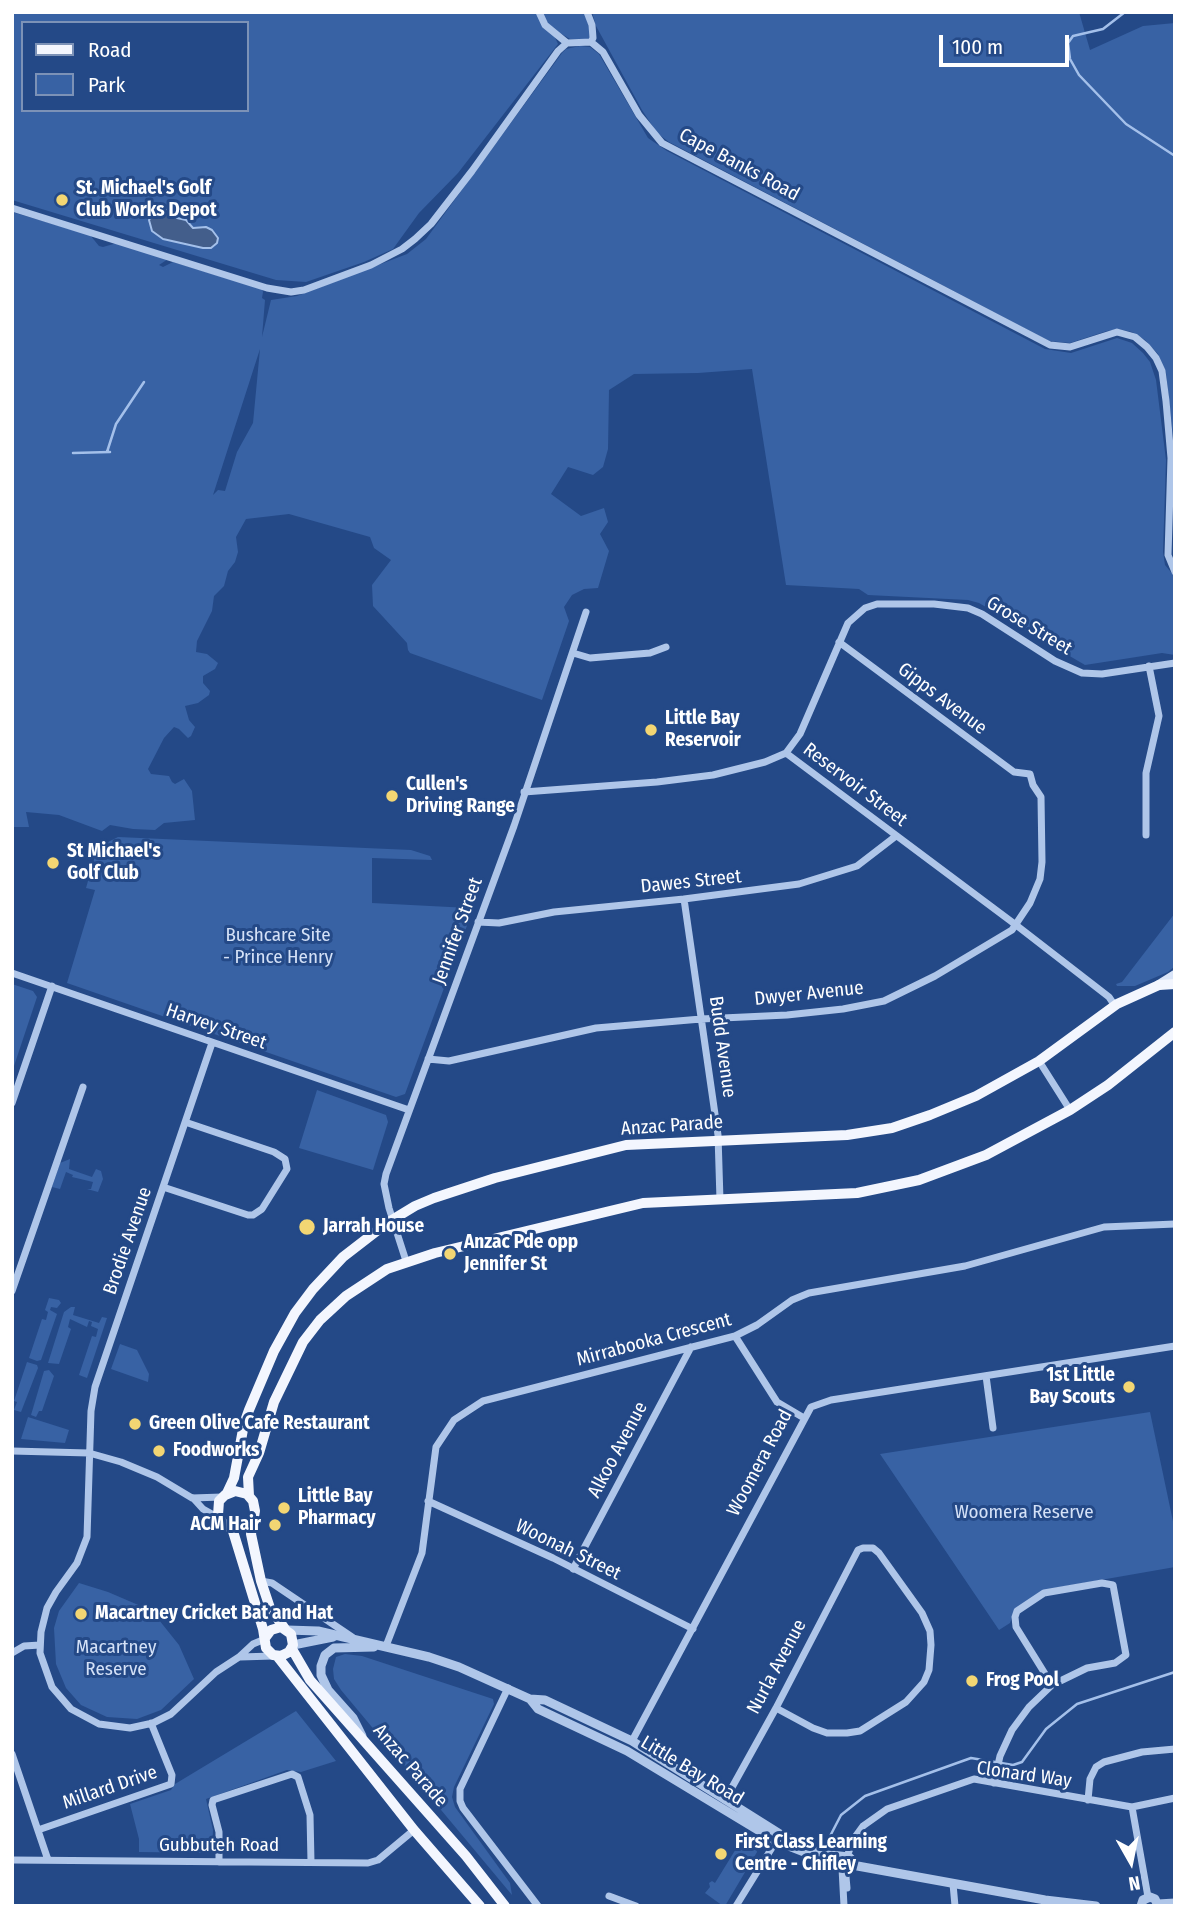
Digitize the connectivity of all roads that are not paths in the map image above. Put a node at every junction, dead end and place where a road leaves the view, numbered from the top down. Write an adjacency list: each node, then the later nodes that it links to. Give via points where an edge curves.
1 (539, 12): 4 (street, via 545,25)
2 (587, 12): 3 (street)
3 (591, 42): 4 (street); 6 (street, Cape Banks Road, via 603,52 639,115 662,143 1050,345 1070,347 1118,332 1147,346 1161,371 1166,401 1171,469 1168,555)
4 (566, 43): 5 (street, via 431,224 402,249 304,290 267,288)
5 (12, 208)
6 (1175, 572)
7 (586, 612): 10 (street, Jennifer Street)
8 (839, 642): 12 (street, Grose Street, via 848,624 865,608 877,604 953,605 982,614 1082,673); 13 (street, Grose Street, via 800,734); 14 (street, Gipps Avenue, via 1014,772)
9 (666, 647): 10 (street, via 590,659)
10 (573, 653): 15 (street, Jennifer Street)
11 (1175, 663): 12 (street, Grose Street)
12 (1149, 666): 16 (street, via 1159,716 1146,773)
13 (786, 753): 15 (street, Reservoir Street, via 713,775); 17 (street, Reservoir Street)
14 (1030, 774): 20 (street, Dwyer Avenue, via 1041,797 1042,862 1040,879)
15 (524, 792): 19 (street, Jennifer Street)
16 (1146, 835)
17 (896, 836): 18 (street, Dawes Street, via 857,866 828,876 768,890); 20 (street, Reservoir Street)
18 (684, 899): 19 (street, Dawes Street); 27 (street, Budd Avenue)
19 (478, 922): 30 (street, Jennifer Street)
20 (1016, 925): 26 (street, Reservoir Street); 27 (street, Dwyer Avenue, via 986,947 884,1001 787,1015)
21 (12, 973): 25 (street, Harvey Street)
22 (1175, 975): 24 (main road)
23 (1175, 984): 24 (main road, Anzac Parade)
24 (1159, 985): 26 (main road, Anzac Parade)
25 (52, 986): 29 (street, Harvey Street); 33 (street)
26 (1115, 1006): 31 (main road, Anzac Parade)
27 (701, 1018): 30 (street, Dwyer Avenue, via 596,1028 449,1061); 37 (street, Budd Avenue)
28 (1175, 1032): 35 (main road)
29 (212, 1042): 34 (street, Harvey Street); 36 (street, Brodie Avenue)
30 (428, 1059): 34 (street, Jennifer Street)
31 (1039, 1061): 35 (street); 37 (main road, Anzac Parade, via 976,1096 892,1128 847,1135)
32 (83, 1087): 43 (street)
33 (12, 1103)
34 (409, 1110): 40 (street, Jennifer Street, via 384,1184)
35 (1070, 1110): 39 (main road, via 970,1162 899,1186 849,1194)
36 (185, 1122): 38 (street, Brodie Avenue); 38 (street, via 274,1152 285,1159 286,1169 254,1215)
37 (718, 1139): 39 (street, Budd Avenue); 40 (main road, Anzac Parade, via 617,1147 464,1187)
38 (163, 1187): 51 (street, Brodie Avenue, via 94,1387)
39 (720, 1200): 42 (main road, via 634,1205)
40 (393, 1219): 42 (street, Jennifer Street); 52 (main road, Anzac Parade, via 331,1269 288,1324 249,1410 234,1478)
41 (1175, 1224): 44 (street, Mirrabooka Crescent, via 1104,1227 965,1266 809,1293)
42 (406, 1261): 53 (main road, via 346,1296 303,1342 274,1402 248,1476)
43 (12, 1291)
44 (735, 1336): 46 (street, Mirrabooka Crescent); 48 (street, via 777,1402)
45 (1175, 1346): 47 (street, Woomera Road)
46 (691, 1347): 55 (street, Mirrabooka Crescent, via 483,1401 454,1420 436,1447); 59 (street, Alkoo Avenue)
47 (986, 1376): 48 (street, Woomera Road, via 820,1402); 49 (street)
48 (804, 1418): 62 (street, Woomera Road)
49 (993, 1428)
50 (12, 1451): 51 (street)
51 (89, 1454): 54 (street, via 157,1477); 66 (street, Brodie Avenue, via 87,1541 48,1605)
52 (225, 1495): 53 (main road, via 238,1491); 54 (street); 56 (main road, via 218,1507)
53 (249, 1496): 57 (main road, via 255,1508)
54 (192, 1498): 56 (street)
55 (428, 1501): 59 (street, Woonah Street); 67 (street, Mirrabooka Crescent, via 422,1553)
56 (219, 1518): 58 (main road)
57 (252, 1519): 58 (main road, via 244,1527); 60 (main road)
58 (232, 1528): 64 (main road)
59 (573, 1569): 62 (street, Woonah Street)
60 (261, 1581): 61 (main road, via 270,1608); 65 (street, Little Bay Road, via 272,1583)
61 (286, 1629): 63 (street, Little Bay Road); 64 (main road, via 273,1629); 68 (main road, via 293,1636)
62 (693, 1629): 78 (street, Woomera Road)
63 (338, 1636): 65 (street, Little Bay Road); 68 (street, Little Bay Road)
64 (265, 1639): 70 (main road, via 267,1650); 71 (street)
65 (354, 1639): 67 (street, Little Bay Road)
66 (40, 1645): 69 (street, via 23,1646); 76 (street, via 52,1687 78,1713 114,1727)
67 (386, 1646): 73 (street, Little Bay Road, via 445,1662); 77 (street, via 334,1648 321,1663 328,1690 355,1721)
68 (292, 1647): 70 (main road); 77 (main road, Anzac Parade, via 310,1680)
69 (12, 1653)
70 (277, 1656): 71 (street); 88 (main road, Anzac Parade)
71 (239, 1657): 76 (street, via 174,1711)
72 (1052, 1685): 72 (street, via 1126,1656 1113,1585 1045,1593 1017,1611 1016,1627); 82 (street, via 1012,1730)
73 (508, 1688): 74 (street, Little Bay Road); 102 (street, via 460,1789 460,1801)
74 (530, 1699): 78 (street, Little Bay Road, via 545,1700); 80 (street, Little Bay Road, via 538,1709)
75 (776, 1708): 75 (street, Nurla Avenue, via 827,1733 860,1731 906,1702 924,1682 929,1670 929,1631 922,1613 880,1553 868,1547 858,1550); 85 (street, Nurla Avenue)
76 (151, 1723): 87 (street, Millard Drive, via 172,1775 171,1784)
77 (364, 1740): 101 (main road, Anzac Parade)
78 (632, 1741): 80 (street, Woomera Road); 85 (street, Little Bay Road)
79 (1175, 1749): 84 (street, via 1104,1762 1090,1779)
80 (627, 1751): 85 (street, Little Bay Road)
81 (12, 1754): 87 (street)
82 (994, 1783): 84 (street, Clonard Way); 94 (street, Clonard Way, via 969,1780 887,1810 863,1826)
83 (1175, 1798): 86 (street)
84 (1087, 1800): 86 (street, Clonard Way)
85 (723, 1804): 89 (street, Little Bay Road)
86 (1132, 1807): 97 (street)
87 (38, 1830): 91 (street)
88 (414, 1830): 93 (street, Gubbuteh Road, via 375,1861); 100 (main road, Anzac Parade)
89 (778, 1838): 94 (street, Little Bay Road); 104 (street)
90 (12, 1860): 91 (street, Gubbuteh Road)
91 (47, 1860): 92 (street, Gubbuteh Road)
92 (219, 1861): 93 (street, Gubbuteh Road); 93 (street, via 213,1800 294,1774 310,1815)
93 (311, 1862)
94 (845, 1863): 95 (street, Little Bay Road); 105 (street)
95 (953, 1884): 106 (street); 107 (street, Little Bay Road)
96 (609, 1896): 103 (street)
97 (1143, 1903): 99 (street, via 1153,1898); 108 (street)
98 (1175, 1903): 99 (street)
99 (1158, 1905)
100 (480, 1906)
101 (505, 1906)
102 (538, 1906)
103 (636, 1906)
104 (736, 1906)
105 (847, 1906)
106 (955, 1906)
107 (1096, 1906)
108 (1134, 1906)

